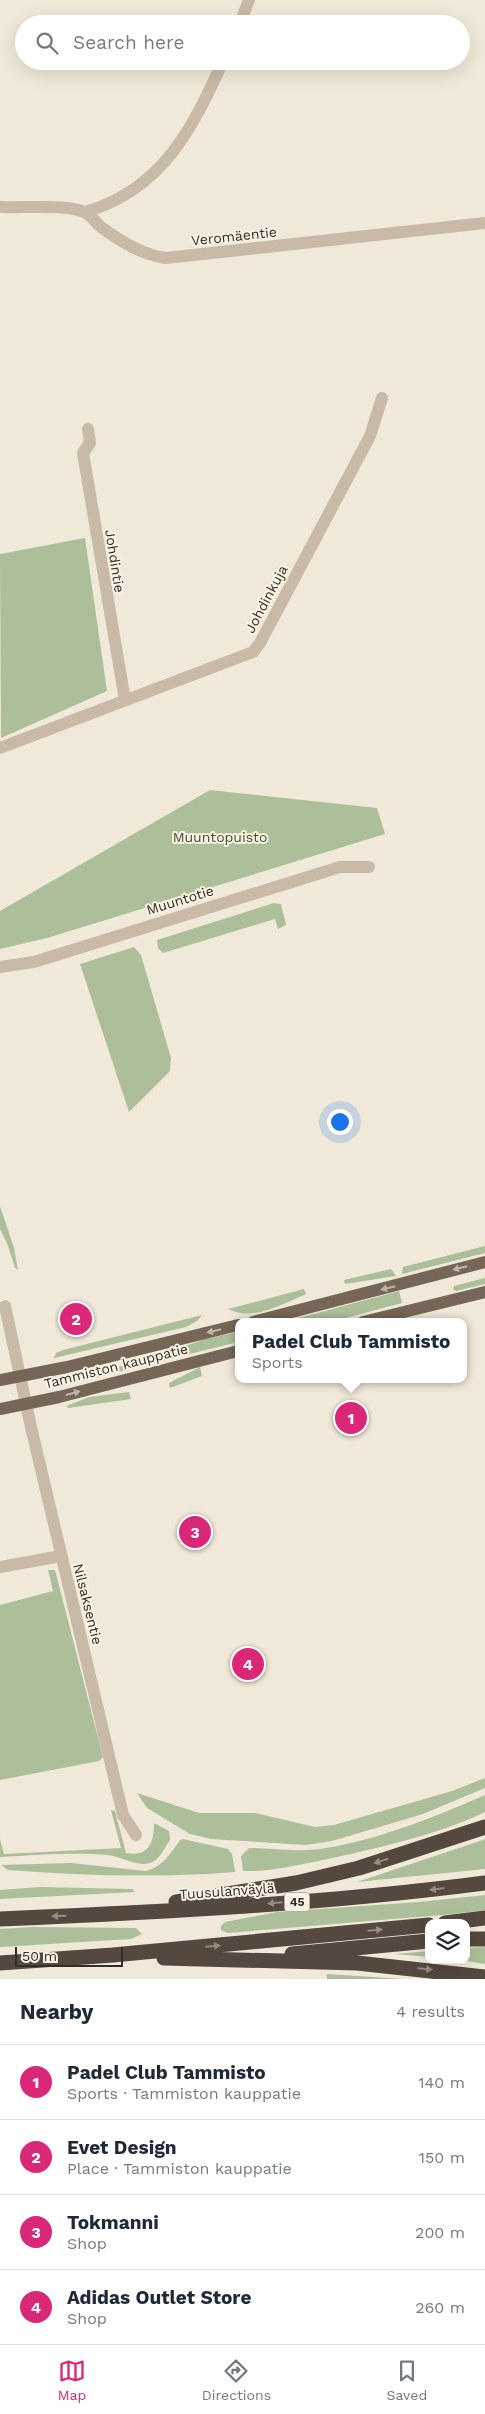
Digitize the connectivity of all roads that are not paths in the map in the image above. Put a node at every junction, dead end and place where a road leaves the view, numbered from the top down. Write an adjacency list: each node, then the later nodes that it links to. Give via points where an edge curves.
1 (249, 0): 2 (street)
2 (243, 15)
3 (219, 70): 5 (street, via 194,122 173,154 131,190)
4 (0, 207): 5 (street, via 66,208)
5 (85, 212): 6 (street, Veromäentie, via 101,227 137,249 151,256 166,258)
6 (485, 223)
7 (382, 398): 9 (street, Johdinkuja, via 370,436 253,652)
8 (88, 429): 9 (street, Johdintie, via 90,443 83,453)
9 (125, 700): 10 (street, Johdinkuja)
10 (0, 748)
11 (369, 866): 12 (street, Muuntotie, via 340,867 34,962)
12 (0, 966)
13 (485, 1262): 16 (main road, one-way to 16)
14 (485, 1292): 17 (main road)
15 (5, 1306): 20 (street, Nilsaksentie)
16 (268, 1318)
17 (380, 1318)
18 (235, 1326): 20 (main road, Tammiston kauppatie, one-way to 20)
19 (235, 1352): 22 (main road, Tammiston kauppatie, one-way to 19)
20 (19, 1376): 21 (main road, Tammiston kauppatie); 22 (street, Nilsaksentie)
21 (0, 1380)
22 (26, 1404): 23 (main road, Tammiston kauppatie); 24 (street, Nilsaksentie)
23 (0, 1409)
24 (61, 1556): 25 (street); 27 (street, Nilsaksentie, via 123,1815)
25 (0, 1567)
26 (482, 1827): 29 (highway, one-way to 29, via 359,1868 296,1883)
27 (136, 1835)
28 (485, 1883): 29 (highway, Tuusulanväylä / 45, one-way to 29, via 400,1893)
29 (108, 1914): 31 (highway, Tuusulanväylä / 45, one-way to 31)
30 (485, 1918): 32 (highway)
31 (0, 1919)
32 (470, 1920)
33 (425, 1925): 37 (highway, one-way to 33)
34 (485, 1939): 36 (highway)
35 (425, 1940): 38 (highway)
36 (470, 1940)
37 (113, 1955): 38 (highway); 39 (highway)
38 (219, 1961): 40 (highway, one-way to 40, via 356,1963)
39 (0, 1964)
40 (485, 1977)

